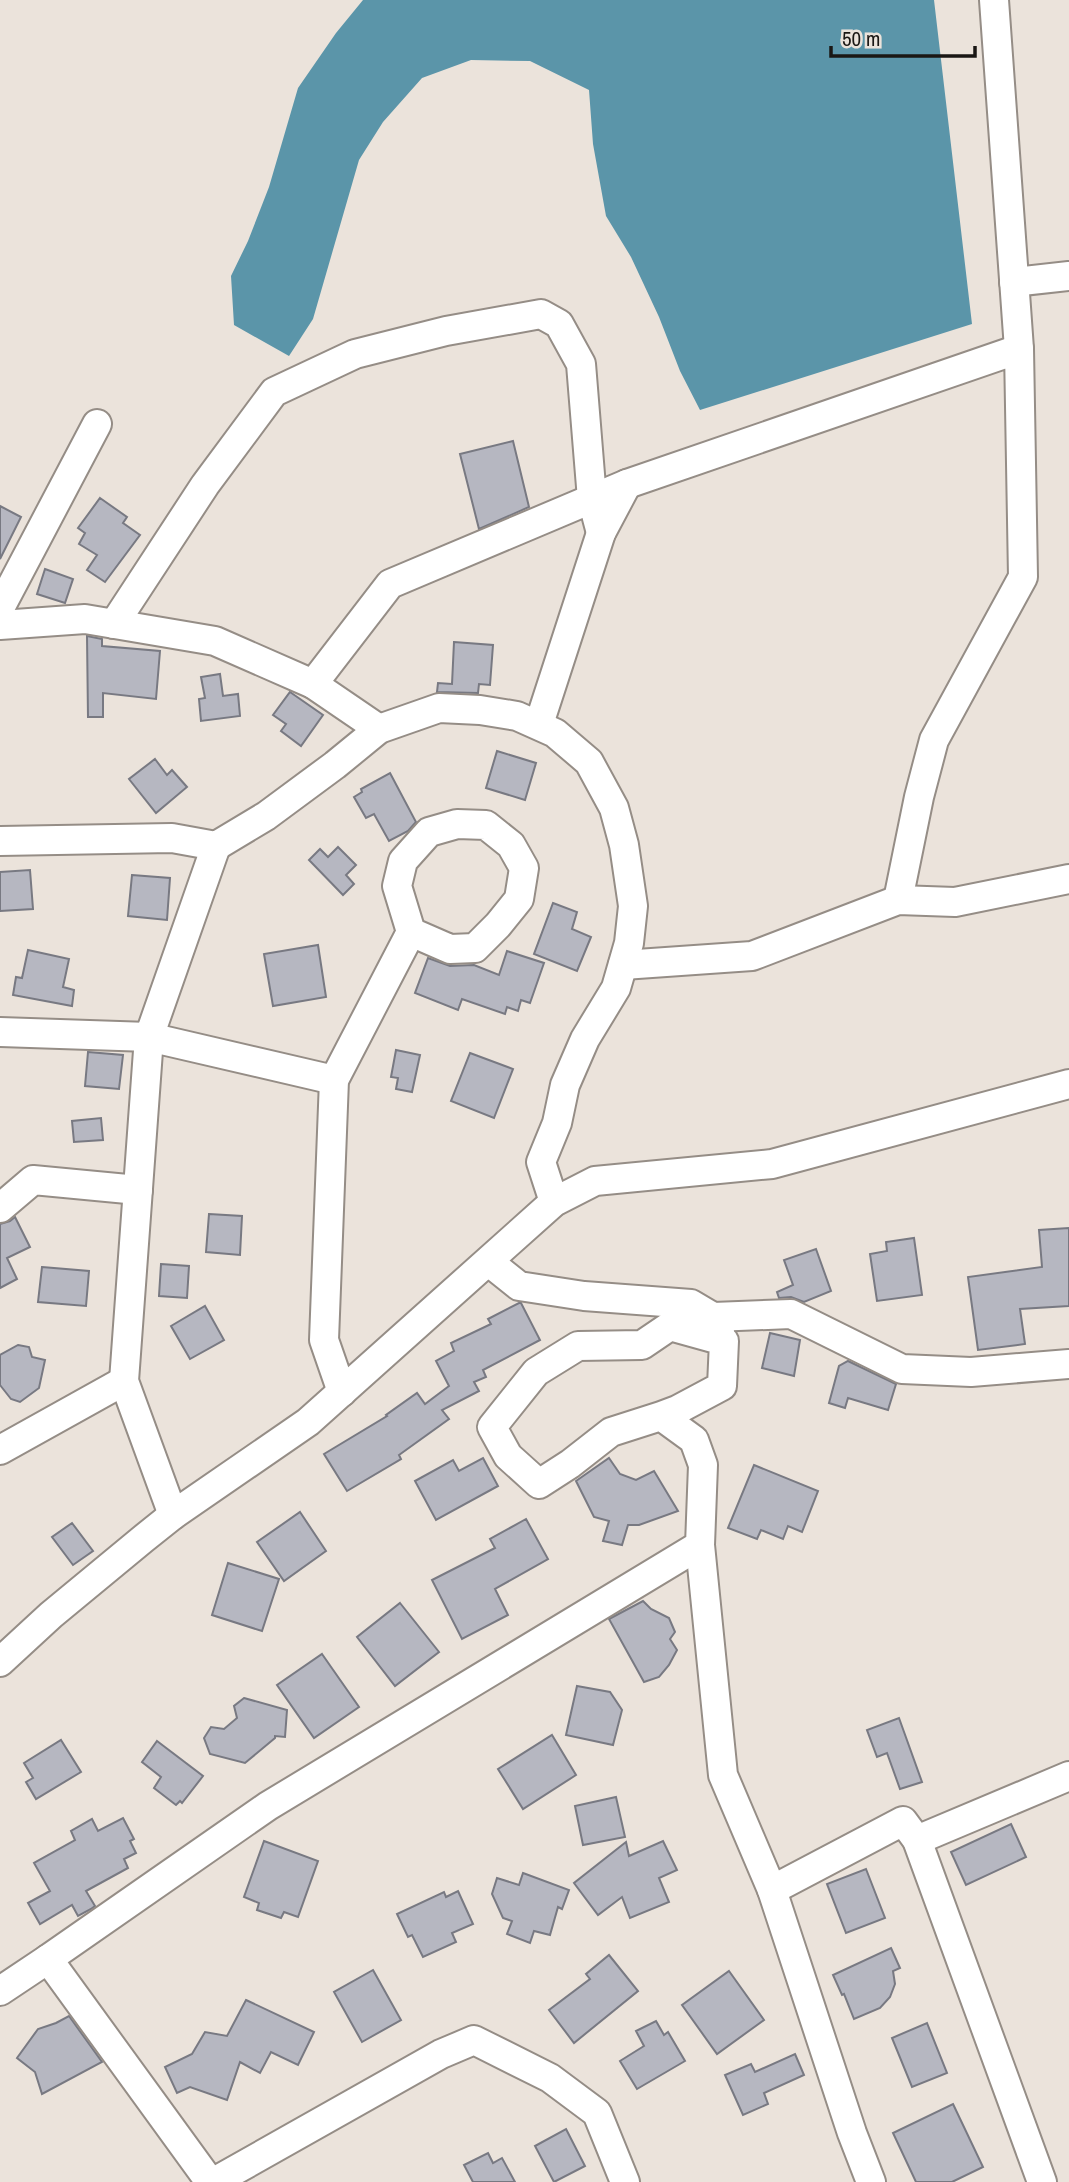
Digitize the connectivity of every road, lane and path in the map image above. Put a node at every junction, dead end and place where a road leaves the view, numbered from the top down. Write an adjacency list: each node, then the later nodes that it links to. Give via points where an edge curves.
1 (994, 0): 3 (street)
2 (1069, 276): 3 (street)
3 (1014, 282): 4 (street)
4 (1019, 349): 6 (street); 18 (street, via 1023,578 934,740)
5 (97, 424): 9 (street)
6 (627, 484): 7 (street); 8 (street)
7 (592, 499): 8 (street); 10 (street, via 581,364 559,324 541,314 355,354 274,392 205,485); 12 (street, via 390,584)
8 (601, 533): 13 (street)
9 (0, 608)
10 (114, 624): 11 (street, via 85,620); 12 (street, via 215,641)
11 (0, 625)
12 (313, 684): 14 (street)
13 (539, 724): 14 (street, via 481,710 439,708); 20 (street, via 590,762 614,808 633,906)
14 (379, 729): 16 (street, via 266,816)
15 (0, 841): 16 (street, via 172,838)
16 (216, 846): 22 (street)
17 (1069, 879): 18 (street, via 955,902)
18 (898, 900): 20 (street, via 752,956)
19 (411, 932): 19 (street, via 450,949 475,948 519,899 524,868 511,845 486,825 457,824 429,832 402,861 397,886); 23 (street)
20 (623, 965): 26 (street, via 616,988 565,1085 557,1124 541,1162)
21 (0, 1032): 22 (street)
22 (149, 1037): 23 (street); 25 (street)
23 (334, 1080): 32 (street, via 324,1340)
24 (1069, 1084): 26 (street, via 772,1164 595,1181)
25 (138, 1190): 27 (street, via 33,1180); 31 (street)
26 (554, 1202): 28 (street)
27 (0, 1208)
28 (489, 1262): 29 (street, via 519,1286 691,1304); 32 (street)
29 (719, 1329): 30 (street, via 790,1314 902,1369 971,1371); 33 (street, via 722,1386); 33 (street, via 670,1326 642,1345 578,1346 536,1372 492,1427 508,1456 539,1484 611,1432)
30 (1069, 1364)
31 (124, 1381): 34 (street); 35 (street)
32 (342, 1392): 35 (street, via 308,1422)
33 (661, 1416): 36 (street, via 694,1440 703,1465)
34 (0, 1450)
35 (173, 1515): 37 (street)
36 (700, 1545): 40 (street, via 723,1775); 41 (street, via 268,1806)
37 (0, 1662)
38 (1069, 1776): 39 (street)
39 (917, 1840): 40 (street, via 903,1821); 46 (street)
40 (772, 1890): 45 (street)
41 (48, 1959): 42 (street); 43 (street)
42 (0, 1991)
43 (212, 2182): 44 (street, via 474,2040 550,2078 597,2113)
44 (625, 2182)
45 (871, 2182)
46 (1042, 2182)

